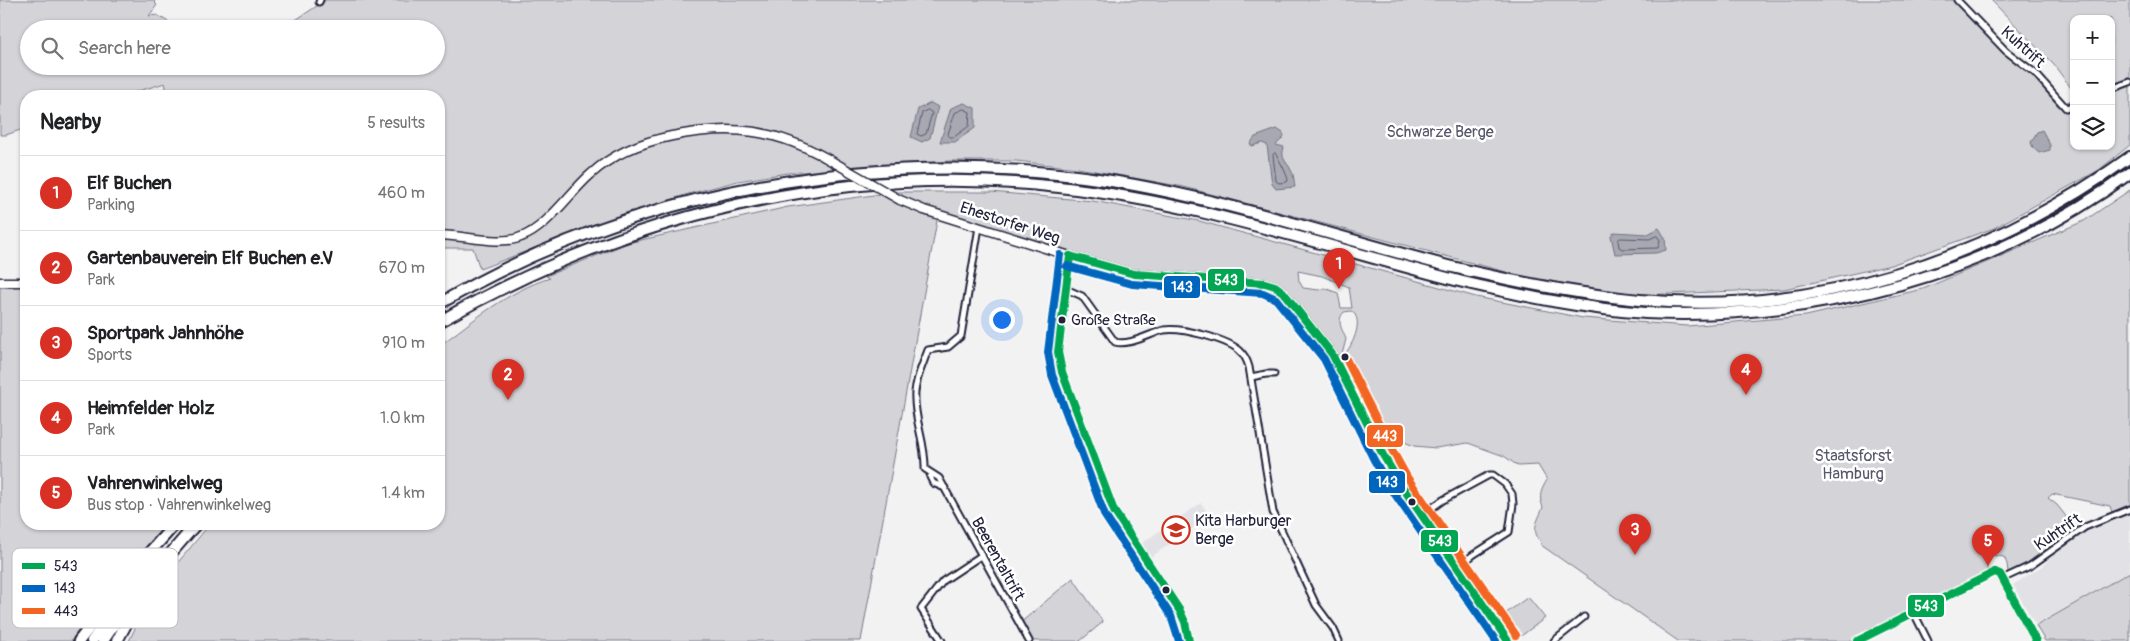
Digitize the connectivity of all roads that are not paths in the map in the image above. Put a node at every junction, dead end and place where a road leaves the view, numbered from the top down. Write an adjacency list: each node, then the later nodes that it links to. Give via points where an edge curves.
1 (1957, 0): 4 (street, Kuhtrift, via 2006,51 2035,73 2066,108)
2 (2130, 82): 3 (street)
3 (2115, 88)
4 (2070, 106)
5 (2130, 157): 13 (highway, via 2031,220 1959,252 1888,277 1764,299 1686,302 1592,295 1448,266 1248,211 1148,188 1052,174 925,168 860,172 770,184 658,211 540,253)
6 (2130, 173): 14 (highway, via 2057,219 1973,259 1889,288 1843,299 1769,310 1713,314 1584,306 1466,282 1219,215 1145,199 1054,186 952,181 859,185 773,197 701,213 583,251 517,280)
7 (979, 227): 8 (main road, Ehestorfer Weg, bridge, via 900,200 790,140 750,131 709,130 667,137 632,148 604,164 525,236 514,239); 9 (main road, Ehestorfer Weg); 25 (street, Beerentaltrift, via 961,336 948,347 928,350 917,384 916,411 925,469 933,475 930,477 932,483 945,488)
8 (445, 235)
9 (1070, 256): 12 (street); 18 (main road, Ehestorfer Weg, via 1134,274 1265,283 1279,288 1332,354 1387,461)
10 (0, 282): 11 (main road)
11 (20, 282)
12 (1066, 289): 16 (street, via 1082,296 1115,342 1171,330 1210,338 1241,351 1247,360); 41 (street, via 1058,352 1062,372 1114,512 1180,611)
13 (445, 301)
14 (445, 319)
15 (1274, 374): 16 (street)
16 (1250, 377): 42 (street, via 1276,519 1316,605)
17 (2130, 509): 27 (street, Kuhtrift, via 2085,527 2030,566)
18 (1422, 515): 26 (main road, Ehestorfer Weg); 26 (street, via 1489,475 1509,488 1514,502 1511,529)
19 (170, 530): 21 (highway)
20 (191, 530): 24 (highway)
21 (166, 535): 22 (highway); 23 (highway)
22 (154, 548)
23 (157, 548)
24 (176, 548)
25 (982, 555): 39 (street, via 943,581 921,609); 40 (street, Beerentaltrift)
26 (1458, 567): 43 (main road, Ehestorfer Weg)
27 (2002, 579): 28 (street, via 1995,572); 46 (street)
28 (1914, 613): 34 (street); 45 (street)
29 (1584, 617): 44 (street)
30 (89, 628): 35 (highway)
31 (101, 628): 36 (highway)
32 (112, 628): 37 (highway)
33 (124, 628): 38 (highway)
34 (1860, 640)
35 (79, 641)
36 (92, 641)
37 (103, 641)
38 (117, 641)
39 (942, 641)
40 (1029, 641)
41 (1189, 641)
42 (1339, 641)
43 (1508, 641)
44 (1554, 641)
45 (1928, 641)
46 (2036, 641)

